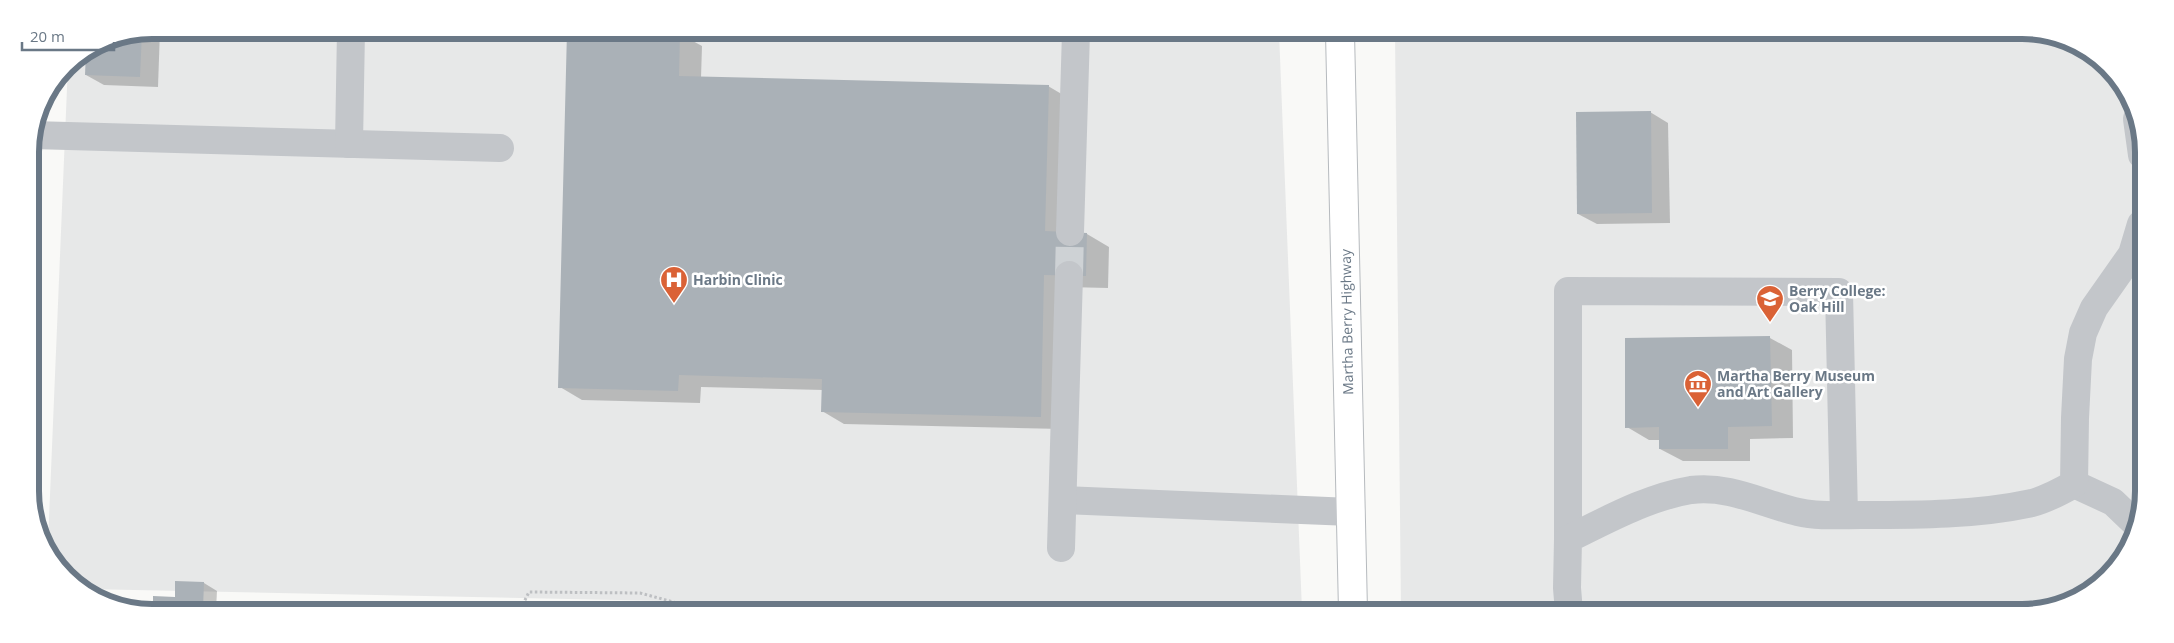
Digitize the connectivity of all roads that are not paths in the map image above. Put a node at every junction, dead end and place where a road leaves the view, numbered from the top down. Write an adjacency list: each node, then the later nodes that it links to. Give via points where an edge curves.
1 (351, 39): 5 (lane)
2 (1076, 39): 7 (lane)
3 (1340, 39): 12 (main road, Martha Berry Highway)
4 (40, 135): 5 (lane)
5 (349, 144): 6 (lane)
6 (500, 148)
7 (1070, 232)
8 (2135, 244): 10 (lane, via 2132,254 2094,308 2083,332 2078,359)
9 (1069, 275): 11 (lane)
10 (2074, 484): 13 (lane, via 2033,503 2000,508 1940,514); 14 (lane, via 2112,502)
11 (1063, 500): 12 (lane); 16 (lane)
12 (1351, 512): 17 (main road, Martha Berry Highway)
13 (1844, 515): 15 (lane, via 1799,512 1740,493 1692,490 1624,512); 15 (lane, via 1839,292 1568,291)
14 (2131, 520)
15 (1568, 539): 18 (lane)
16 (1061, 548)
17 (1352, 604)
18 (1568, 604)

